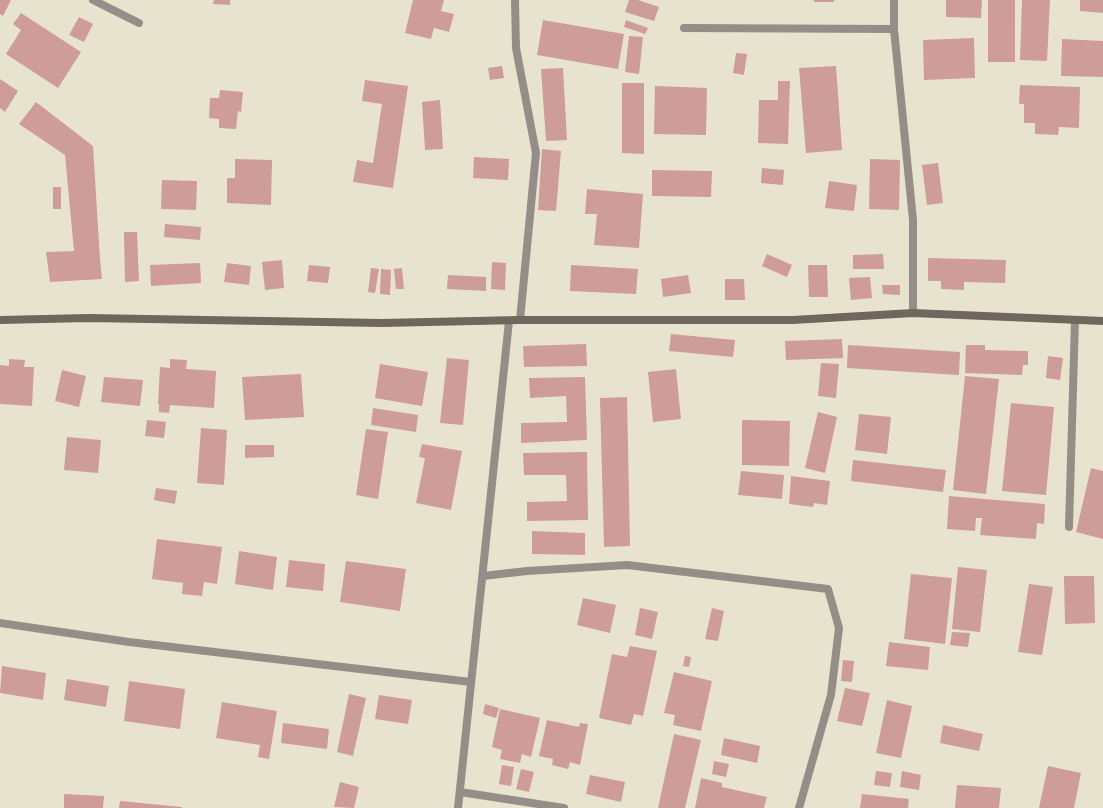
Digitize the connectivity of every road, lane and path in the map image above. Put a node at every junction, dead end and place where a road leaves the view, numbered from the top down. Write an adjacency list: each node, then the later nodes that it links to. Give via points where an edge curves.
1 (93, 0): 4 (street)
2 (515, 0): 9 (street, via 516,48 536,153)
3 (894, 0): 6 (street)
4 (139, 23)
5 (684, 28): 6 (street)
6 (894, 29): 7 (street, via 913,220)
7 (913, 312): 9 (street, via 793,320); 10 (street)
8 (0, 320): 11 (street, via 89,318 382,323)
9 (520, 320): 11 (street)
10 (1075, 320): 12 (street); 13 (street)
11 (509, 321): 14 (street)
12 (1101, 322)
13 (1069, 527)
14 (483, 576): 16 (street); 20 (street, via 527,570 627,565 828,589 839,628 832,695)
15 (0, 623): 16 (street, via 136,643)
16 (471, 682): 17 (street)
17 (460, 792): 18 (street); 19 (street)
18 (458, 808)
19 (564, 808)
20 (798, 808)

